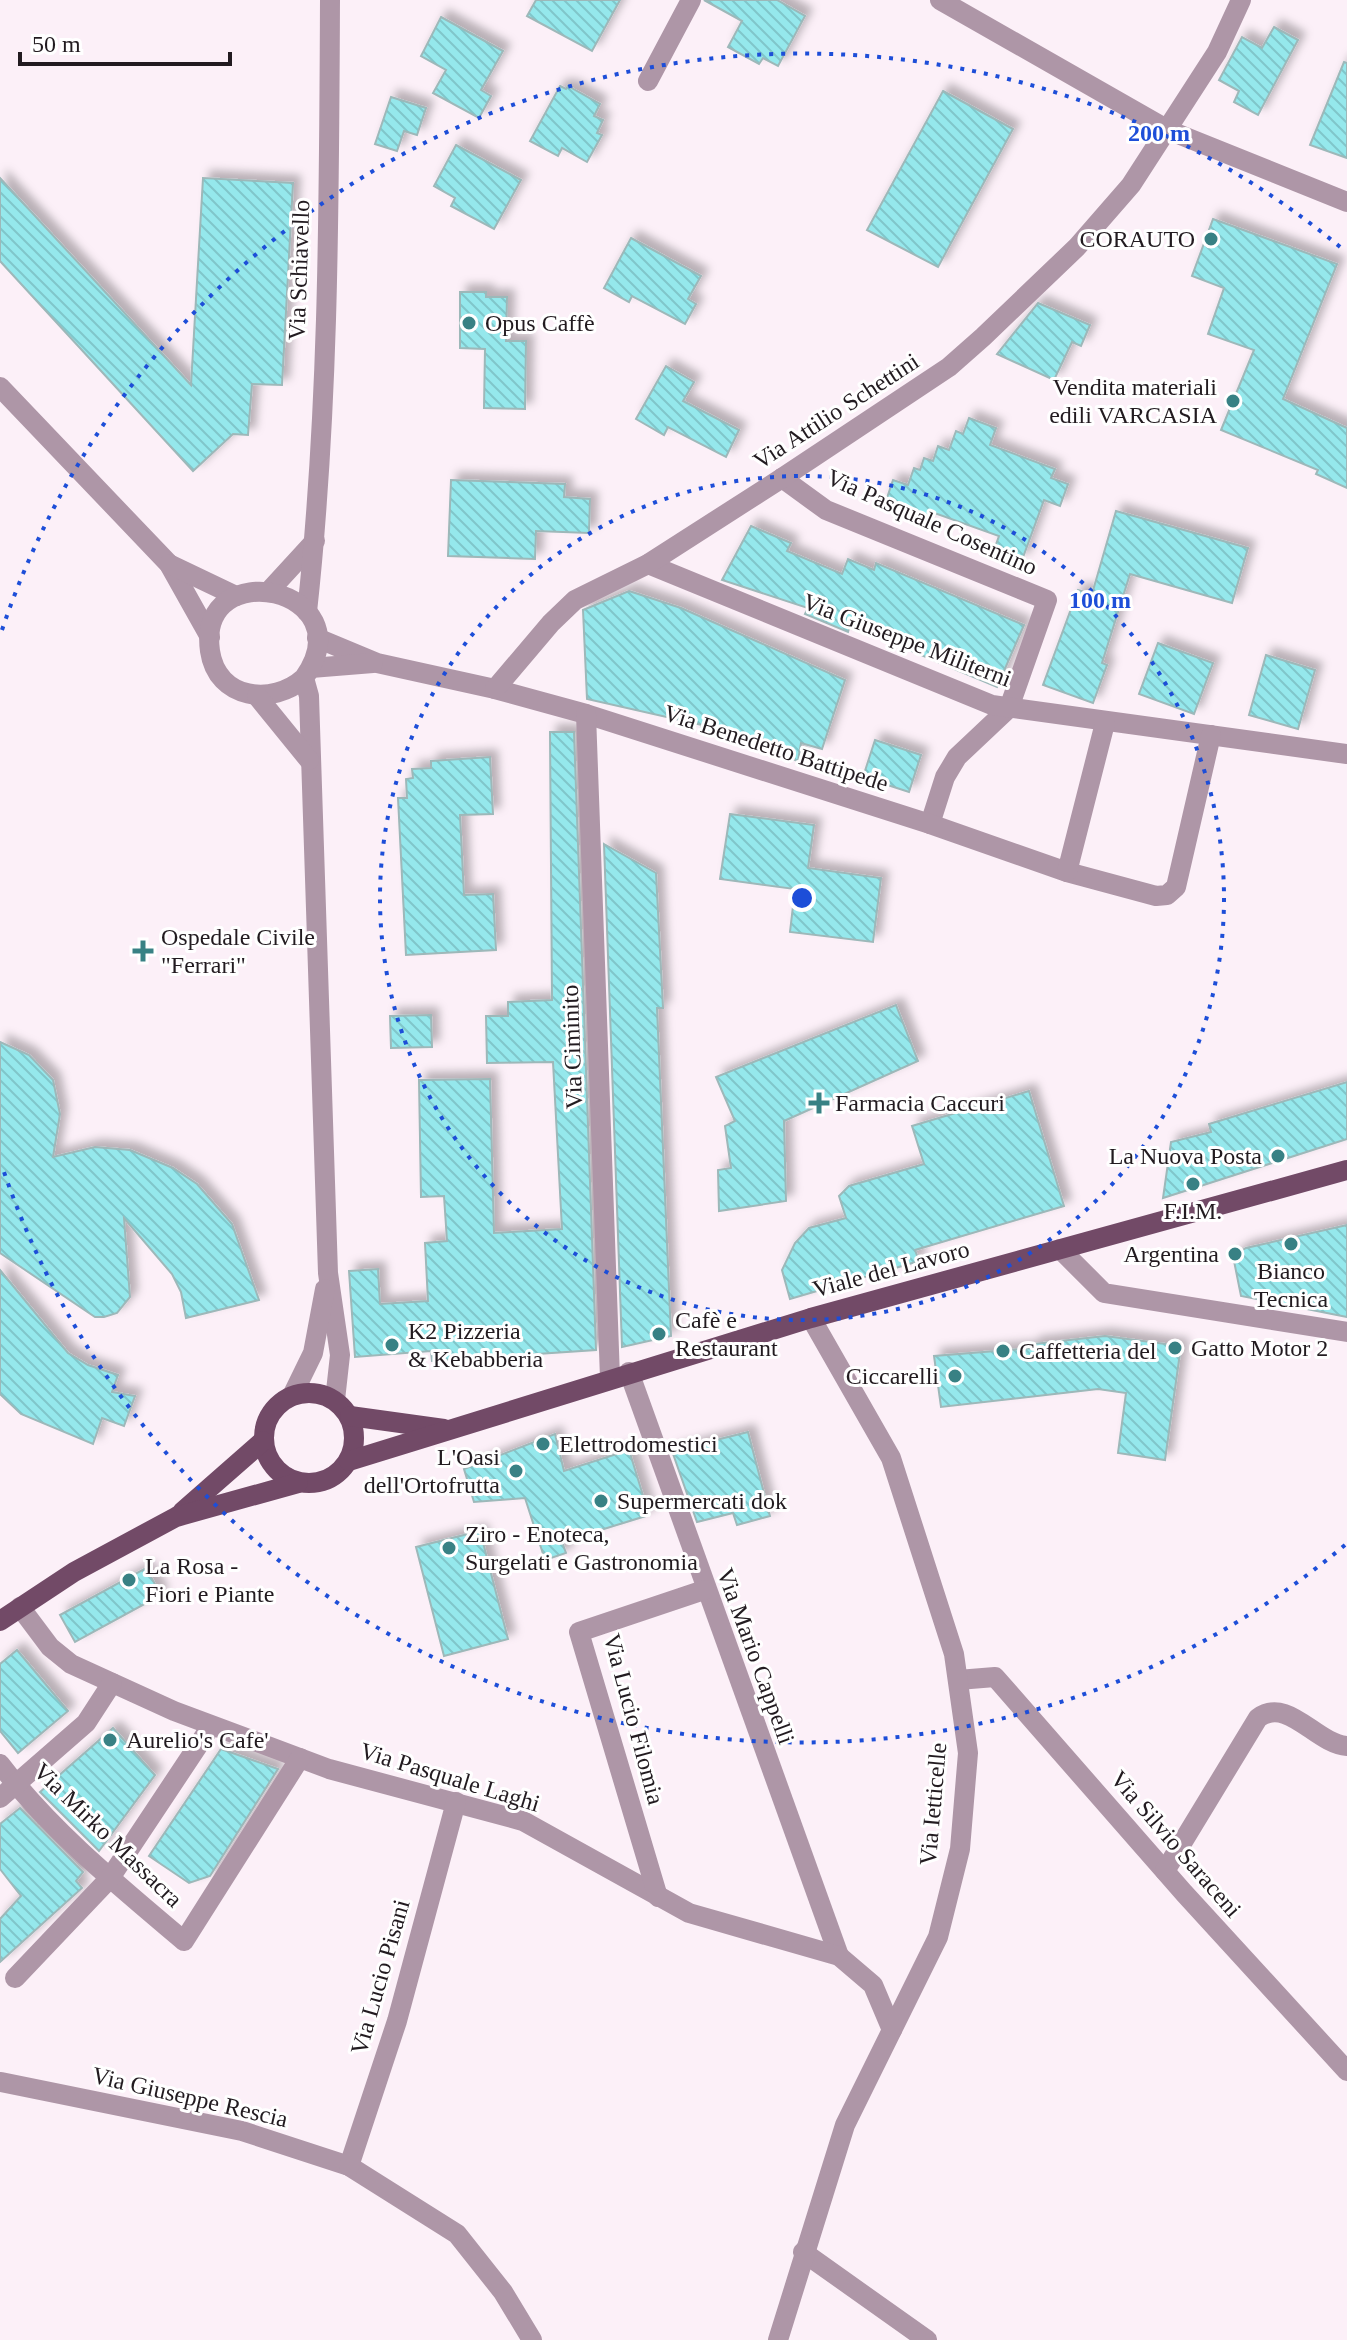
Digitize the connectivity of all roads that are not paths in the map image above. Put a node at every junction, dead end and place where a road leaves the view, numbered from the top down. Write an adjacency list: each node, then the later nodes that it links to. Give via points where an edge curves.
1 (330, 0): 10 (street, Via Schiavello)
2 (691, 0): 5 (street)
3 (940, 0): 6 (street)
4 (1241, 0): 6 (street, Via Attilio Schettini, via 1217,52)
5 (648, 81)
6 (1168, 130): 7 (street); 9 (street, Via Attilio Schettini, via 1131,185 1077,247 983,337 949,367)
7 (1347, 202)
8 (0, 387): 11 (street)
9 (782, 478): 12 (street, Via Attilio Schettini); 22 (street, Via Pasquale Cosentino, via 826,510 1047,600)
10 (315, 541): 13 (street); 15 (street, Via Schiavello)
11 (169, 564): 14 (street); 16 (street)
12 (648, 564): 20 (street, Via Attilio Schettini, via 575,600); 22 (street, Via Giuseppe Militerni)
13 (270, 590): 14 (street); 15 (street, via 284,593)
14 (236, 596): 16 (street, via 223,607)
15 (307, 612): 17 (street)
16 (210, 637): 21 (street, via 213,661 227,682)
17 (317, 638): 18 (street); 19 (street)
18 (377, 663): 19 (street); 20 (street, Via Benedetto Battipede)
19 (308, 673): 21 (street, via 283,693); 27 (street)
20 (495, 689): 23 (street, Via Benedetto Battipede)
21 (257, 696): 27 (street)
22 (1009, 708): 24 (street, Via Giuseppe Militerni); 28 (street, via 957,757)
23 (586, 714): 28 (street, Via Benedetto Battipede); 35 (street, Via Ciminito)
24 (1105, 723): 25 (street, Via Giuseppe Militerni); 29 (street)
25 (1211, 735): 26 (street, Via Giuseppe Militerni); 29 (street, Via Benedetto Battipede, via 1176,887 1156,896)
26 (1347, 754)
27 (309, 760): 32 (street)
28 (930, 824): 29 (street, Via Benedetto Battipede)
29 (1067, 872)
30 (1347, 1170): 31 (main road, Viale del Lavoro)
31 (1060, 1249): 33 (main road, Viale del Lavoro); 34 (street, via 1104,1293)
32 (328, 1273): 36 (street, via 313,1353); 37 (street, via 340,1355)
33 (811, 1318): 35 (main road, Viale del Lavoro); 47 (street, Via Ietticelle, via 891,1458)
34 (1347, 1332)
35 (619, 1375): 39 (main road, Viale del Lavoro); 44 (street, Via Mario Cappelli)
36 (292, 1396): 37 (main road, via 322,1394); 40 (main road, via 271,1414)
37 (335, 1400): 38 (main road)
38 (350, 1416): 39 (main road, Viale del Lavoro); 41 (main road, via 355,1431)
39 (452, 1430): 41 (main road, Viale del Lavoro)
40 (263, 1441): 42 (main road, via 274,1467); 43 (main road)
41 (349, 1461): 42 (main road, via 327,1480)
42 (298, 1483): 43 (main road)
43 (176, 1517): 45 (main road)
44 (704, 1590): 57 (street, Via Lucio Filomia, via 579,1632); 58 (street, Via Mario Cappelli)
45 (20, 1607): 46 (main road); 48 (street, Via Pasquale Laghi, via 60,1655)
46 (0, 1621)
47 (958, 1680): 55 (street, Via Silvio Saraceni, via 995,1677); 60 (street, Via Ietticelle, via 968,1753 960,1849 938,1937)
48 (112, 1683): 49 (street, Via Pasquale Laghi); 53 (street, via 86,1723)
49 (211, 1726): 51 (street, Via Pasquale Laghi); 56 (street)
50 (1347, 1746): 55 (street, via 1332,1745 1284,1712 1268,1711 1258,1718)
51 (300, 1758): 54 (street, Via Pasquale Laghi); 56 (street, Via Mirko Massacra, via 184,1941)
52 (0, 1764): 53 (street, Via Mirko Massacra)
53 (8, 1791): 56 (street, Via Mirko Massacra)
54 (456, 1802): 57 (street, Via Pasquale Laghi, via 523,1821); 63 (street, Via Lucio Pisani, via 397,2021)
55 (1165, 1871): 61 (street, Via Silvio Saraceni)
56 (110, 1878): 59 (street)
57 (658, 1897): 58 (street, Via Pasquale Laghi, via 689,1913)
58 (839, 1956): 60 (street, Via Pasquale Laghi, via 873,1985)
59 (15, 1978)
60 (892, 2030): 64 (street, Via Ietticelle, via 845,2125)
61 (1347, 2071)
62 (1, 2082): 63 (street, Via Giuseppe Rescia, via 242,2131)
63 (349, 2166): 65 (street, Via Giuseppe Rescia, via 457,2234 503,2292)
64 (803, 2252): 66 (street, Via Ietticelle); 67 (street)
65 (532, 2340)
66 (778, 2340)
67 (927, 2340)

